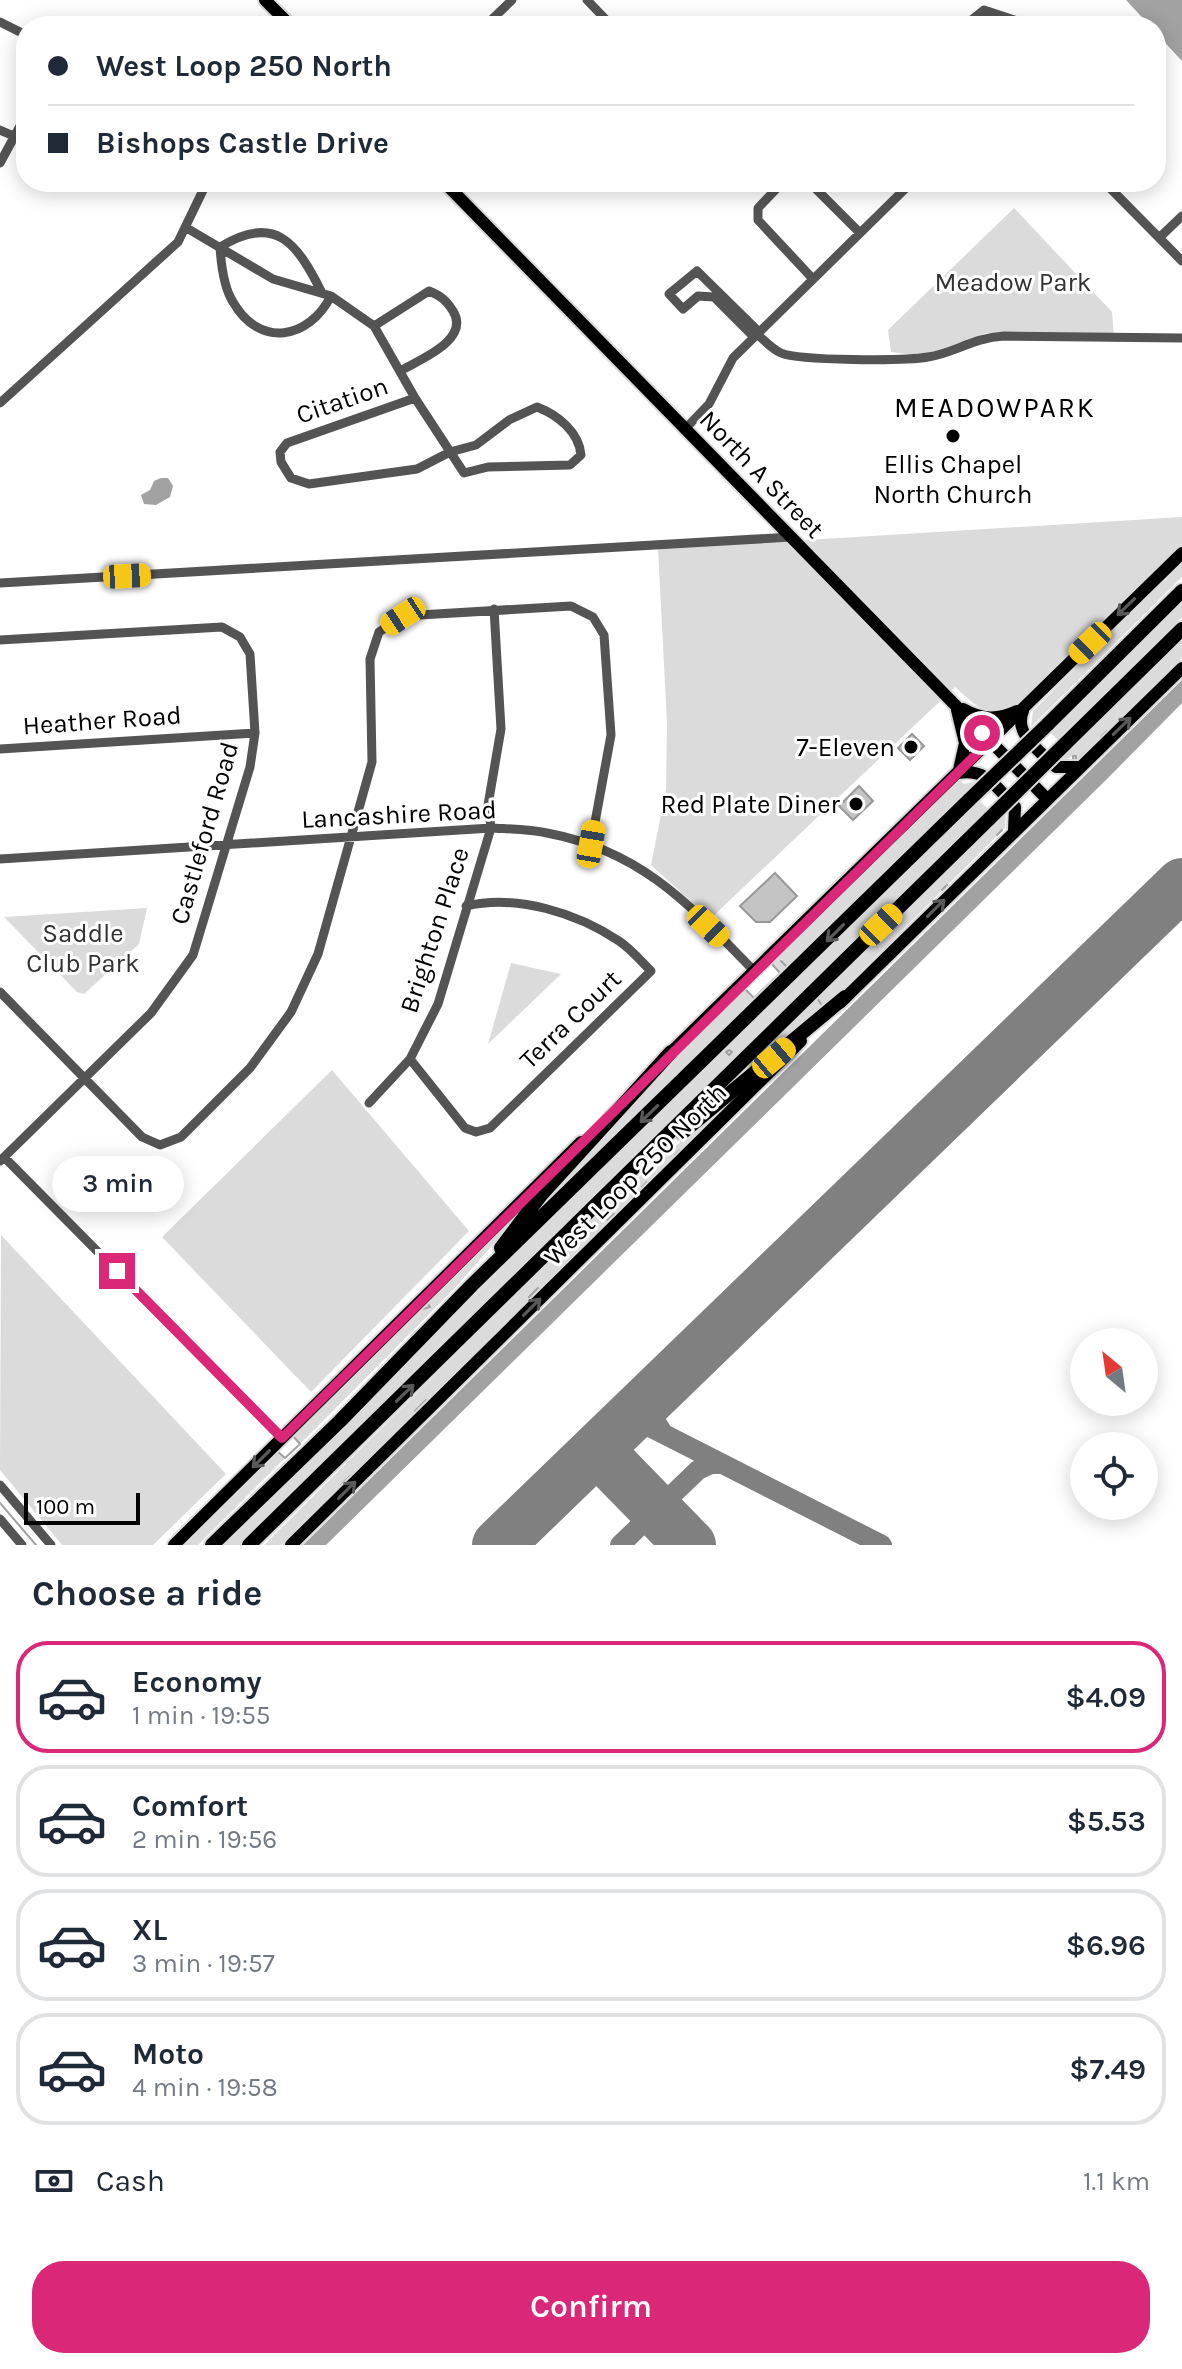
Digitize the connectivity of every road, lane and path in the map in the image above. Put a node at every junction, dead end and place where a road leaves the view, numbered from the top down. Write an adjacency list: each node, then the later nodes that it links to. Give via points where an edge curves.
1 (265, 0): 4 (main road)
2 (512, 0): 5 (street)
3 (587, 0): 6 (street)
4 (281, 16)
5 (495, 16)
6 (602, 16)
7 (976, 16): 8 (street, via 984,10)
8 (1002, 16)
9 (0, 130): 10 (street)
10 (16, 137): 11 (street)
11 (0, 163)
12 (202, 192): 19 (street)
13 (454, 192): 34 (main road, North A Street)
14 (773, 192): 24 (street, via 758,208 758,220)
15 (819, 192): 20 (street)
16 (902, 192): 20 (street)
17 (1114, 192): 21 (street)
18 (1182, 216): 21 (street)
19 (185, 227): 22 (street); 33 (street, via 178,242)
20 (860, 233): 24 (street)
21 (1159, 238): 23 (street)
22 (220, 247): 25 (street, via 273,279); 25 (street, via 253,232 281,236 302,254); 27 (street, via 232,302 269,333 289,334 307,325)
23 (1182, 261)
24 (813, 279): 29 (street)
25 (321, 291): 27 (street)
26 (716, 294): 26 (street, via 695,271 669,296 682,309 698,296); 29 (street)
27 (331, 296): 28 (street)
28 (374, 326): 31 (street, Citation); 31 (street, via 429,291 444,297 456,316 457,328 448,342)
29 (757, 334): 30 (street, via 792,357 825,358 930,357 982,338 1004,336); 34 (street, via 733,358 709,404)
30 (1182, 338)
31 (400, 371): 32 (street, Citation)
32 (415, 398): 35 (street); 35 (street, Citation, via 287,443 281,462 291,478 309,484 417,469)
33 (0, 403)
34 (686, 428): 36 (main road, North A Street)
35 (450, 452): 35 (street, via 476,445 537,407 552,412 580,441 581,455 570,465 488,467 464,473)
36 (792, 537): 38 (street); 44 (main road, North A Street)
37 (1182, 553): 45 (main road, one-way to 45)
38 (0, 583)
39 (1182, 591): 68 (highway, one-way to 68, bridge)
40 (494, 609): 52 (street, Brighton Place, via 501,729 488,805); 54 (street, via 403,616 379,632 370,659 372,762); 55 (street, via 571,606 593,617 604,635 611,735)
41 (1182, 629): 67 (highway, bridge)
42 (0, 640): 46 (street, Castleford Road, via 222,627 240,637 250,654)
43 (1182, 668): 49 (main road, West Loop 250 North, one-way to 43)
44 (954, 704): 45 (main road, via 981,718); 47 (main road, North A Street); 50 (main road, via 965,743)
45 (1024, 708): 47 (main road); 49 (main road, via 1019,718 1023,734 1056,767)
46 (255, 733): 48 (street, Heather Road); 56 (street, Castleford Road)
47 (990, 741): 50 (main road); 51 (main road, North A Street)
48 (0, 749)
49 (1079, 767): 51 (main road, West Loop 250 North)
50 (958, 773): 53 (main road, via 975,770 1015,807); 59 (main road)
51 (1047, 799): 53 (main road, West Loop 250 North)
52 (491, 828): 54 (street, Lancashire Road); 55 (street, Lancashire Road, via 545,832); 58 (street, Brighton Place)
53 (1014, 831): 61 (main road, West Loop 250 North, one-way to 53)
54 (353, 838): 56 (street, Lancashire Road); 64 (street, via 318,954 291,1012 250,1068 181,1137 160,1145 142,1137)
55 (591, 844): 59 (street, Lancashire Road, via 666,884)
56 (227, 845): 57 (street, Lancashire Road); 64 (street, Castleford Road, via 193,955 151,1013)
57 (0, 859)
58 (466, 906): 63 (street, Brighton Place, via 438,1004); 63 (street, Terra Court, via 511,902 568,914 620,942 651,971 490,1128 465,1128)
59 (754, 971): 62 (main road)
60 (0, 992): 64 (street)
61 (845, 997): 67 (highway); 77 (main road, West Loop 250 North, one-way to 61)
62 (671, 1052): 68 (highway, via 541,1195); 69 (main road)
63 (410, 1059): 65 (street, Brighton Place)
64 (84, 1078): 66 (street, Castleford Road)
65 (369, 1103)
66 (2, 1159): 69 (street)
67 (599, 1203): 76 (highway, one-way to 67)
68 (472, 1285): 75 (highway)
69 (282, 1438): 74 (main road, one-way to 74)
70 (0, 1485): 73 (street)
71 (0, 1519): 72 (street)
72 (22, 1545)
73 (51, 1545)
74 (174, 1545)
75 (212, 1545)
76 (249, 1545)
77 (291, 1545)

